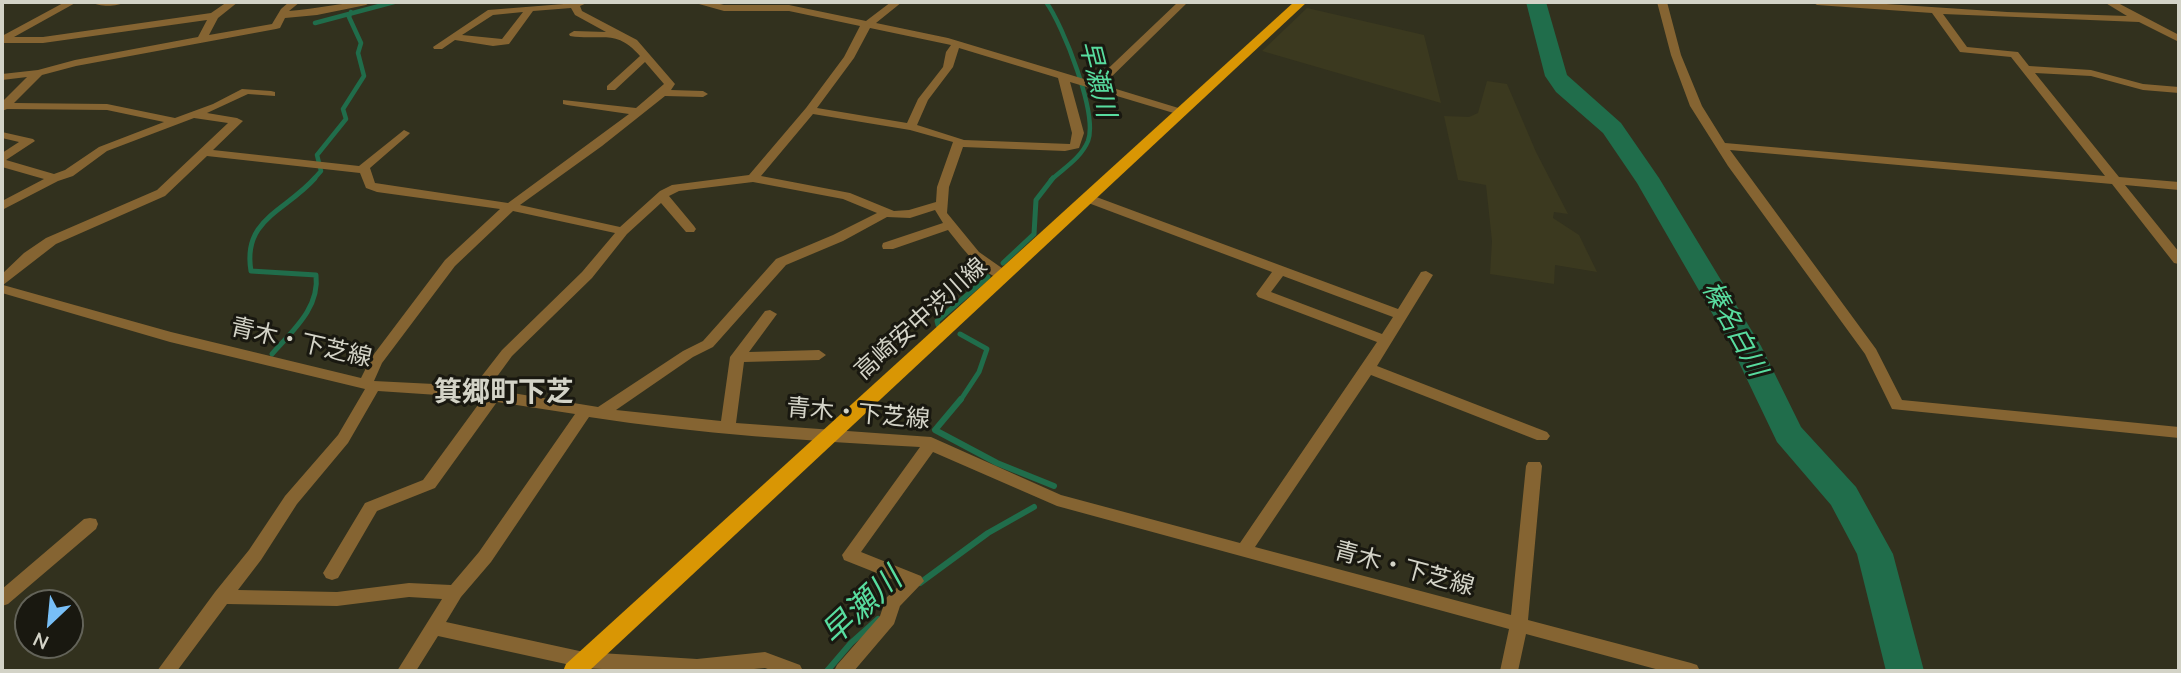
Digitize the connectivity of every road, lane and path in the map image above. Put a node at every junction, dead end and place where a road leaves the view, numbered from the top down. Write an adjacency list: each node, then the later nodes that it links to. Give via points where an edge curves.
1 (72, 2): 19 (street, via 2,40 43,40)
2 (96, 2): 3 (street)
3 (120, 2)
4 (233, 2): 19 (street)
5 (295, 2): 18 (street)
6 (366, 2): 18 (street)
7 (702, 2): 21 (street, via 724,8 789,8)
8 (897, 2): 21 (street)
9 (1183, 2): 36 (street)
10 (1662, 2): 53 (street, via 1689,92)
11 (1817, 2): 15 (street)
12 (2109, 2): 20 (street)
13 (579, 3): 17 (street); 25 (street, via 578,13)
14 (1296, 3): 46 (main road, 高崎安中渋川線)
15 (1880, 4): 16 (street)
16 (1928, 7): 20 (street); 32 (street, via 1964,50 2014,54)
17 (531, 8): 26 (street, via 491,12); 26 (street, via 505,42)
18 (283, 15): 28 (street, via 271,27)
19 (214, 16): 28 (street)
20 (2141, 19): 23 (street)
21 (868, 23): 29 (street); 44 (street, via 849,58)
22 (2179, 31): 23 (street)
23 (2167, 32): 27 (street)
24 (574, 34): 25 (street)
25 (620, 35): 31 (street)
26 (453, 37): 30 (street)
27 (2179, 39)
28 (202, 40): 33 (street)
29 (957, 44): 35 (street); 49 (street, via 948,68 923,99)
30 (438, 47)
31 (646, 56): 37 (street); 39 (street, via 670,84)
32 (2024, 69): 38 (street, via 2091,73 2143,87); 59 (street)
33 (38, 73): 34 (street); 43 (street)
34 (2, 77)
35 (1066, 78): 36 (street); 52 (street, via 1078,133 1075,146)
36 (1092, 86): 46 (street)
37 (611, 88)
38 (2179, 90)
39 (662, 93): 41 (street); 45 (street)
40 (271, 94): 47 (street, via 246,92)
41 (703, 94)
42 (567, 102): 45 (street)
43 (3, 107): 48 (street, via 107,107)
44 (810, 110): 49 (street); 58 (street)
45 (638, 112): 65 (street)
46 (1181, 112): 62 (main road, 高崎安中渋川線)
47 (194, 115): 48 (street); 54 (street, via 237,121)
48 (174, 121): 57 (street, via 103,149)
49 (911, 127): 52 (street)
50 (404, 133): 56 (street)
51 (2, 135): 55 (street, via 29,141)
52 (960, 143): 63 (street)
53 (1721, 146): 59 (street); 87 (street, via 1871,352 1897,405)
54 (202, 152): 56 (street); 75 (street, via 161,192 51,241)
55 (2, 160): 57 (street)
56 (362, 169): 65 (street, via 370,185 381,189)
57 (54, 178): 64 (street)
58 (753, 178): 61 (street, via 676,188); 66 (street, via 846,196)
59 (2115, 181): 60 (street); 71 (street)
60 (2179, 186)
61 (662, 196): 68 (street); 69 (street)
62 (1087, 198): 72 (street); 74 (main road, 高崎安中渋川線)
63 (941, 204): 66 (street, via 910,214); 67 (street, via 941,213)
64 (2, 206)
65 (510, 207): 69 (street); 83 (street, via 450,263 376,361)
66 (886, 213): 85 (street, via 781,261 708,344)
67 (950, 225): 70 (street); 74 (street, via 974,255)
68 (690, 229)
69 (623, 231): 84 (street, via 587,275 507,353)
70 (888, 246)
71 (2179, 260)
72 (1280, 270): 78 (street); 79 (street, via 1263,294)
73 (1426, 275): 78 (street)
74 (1004, 276): 88 (main road, 高崎安中渋川線)
75 (2, 281)
76 (2, 289): 83 (street, 青木・下芝線, via 170,337)
77 (769, 314): 81 (street)
78 (1400, 315): 79 (street)
79 (1385, 340): 82 (street)
80 (819, 355): 81 (street)
81 (737, 357): 86 (street)
82 (1368, 369): 89 (street); 93 (street)
83 (370, 385): 84 (street, 青木・下芝線); 96 (street, via 343,439 291,500)
84 (485, 393): 85 (street, 青木・下芝線); 94 (street, via 429,484 371,507)
85 (594, 412): 86 (street, 青木・下芝線); 95 (street)
86 (728, 427): 88 (street, 青木・下芝線)
87 (2179, 433)
88 (829, 436): 90 (street, 青木・下芝線); 100 (main road, 高崎安中渋川線)
89 (1542, 436)
90 (931, 443): 93 (street, 青木・下芝線, via 1057,499); 104 (street, via 850,555 915,581)
91 (1534, 466): 98 (street)
92 (90, 524): 97 (street)
93 (1243, 551): 98 (street, 青木・下芝線)
94 (332, 573)
95 (455, 592): 96 (street); 99 (street)
96 (221, 597): 101 (street)
97 (2, 599)
98 (1519, 625): 105 (street); 106 (street, 青木・下芝線)
99 (433, 627): 100 (street); 102 (street)
100 (579, 666): 103 (street, via 697,667 765,660)
101 (166, 671)
102 (406, 671)
103 (794, 671)
104 (843, 671)
105 (1509, 671)
106 (1691, 671)

